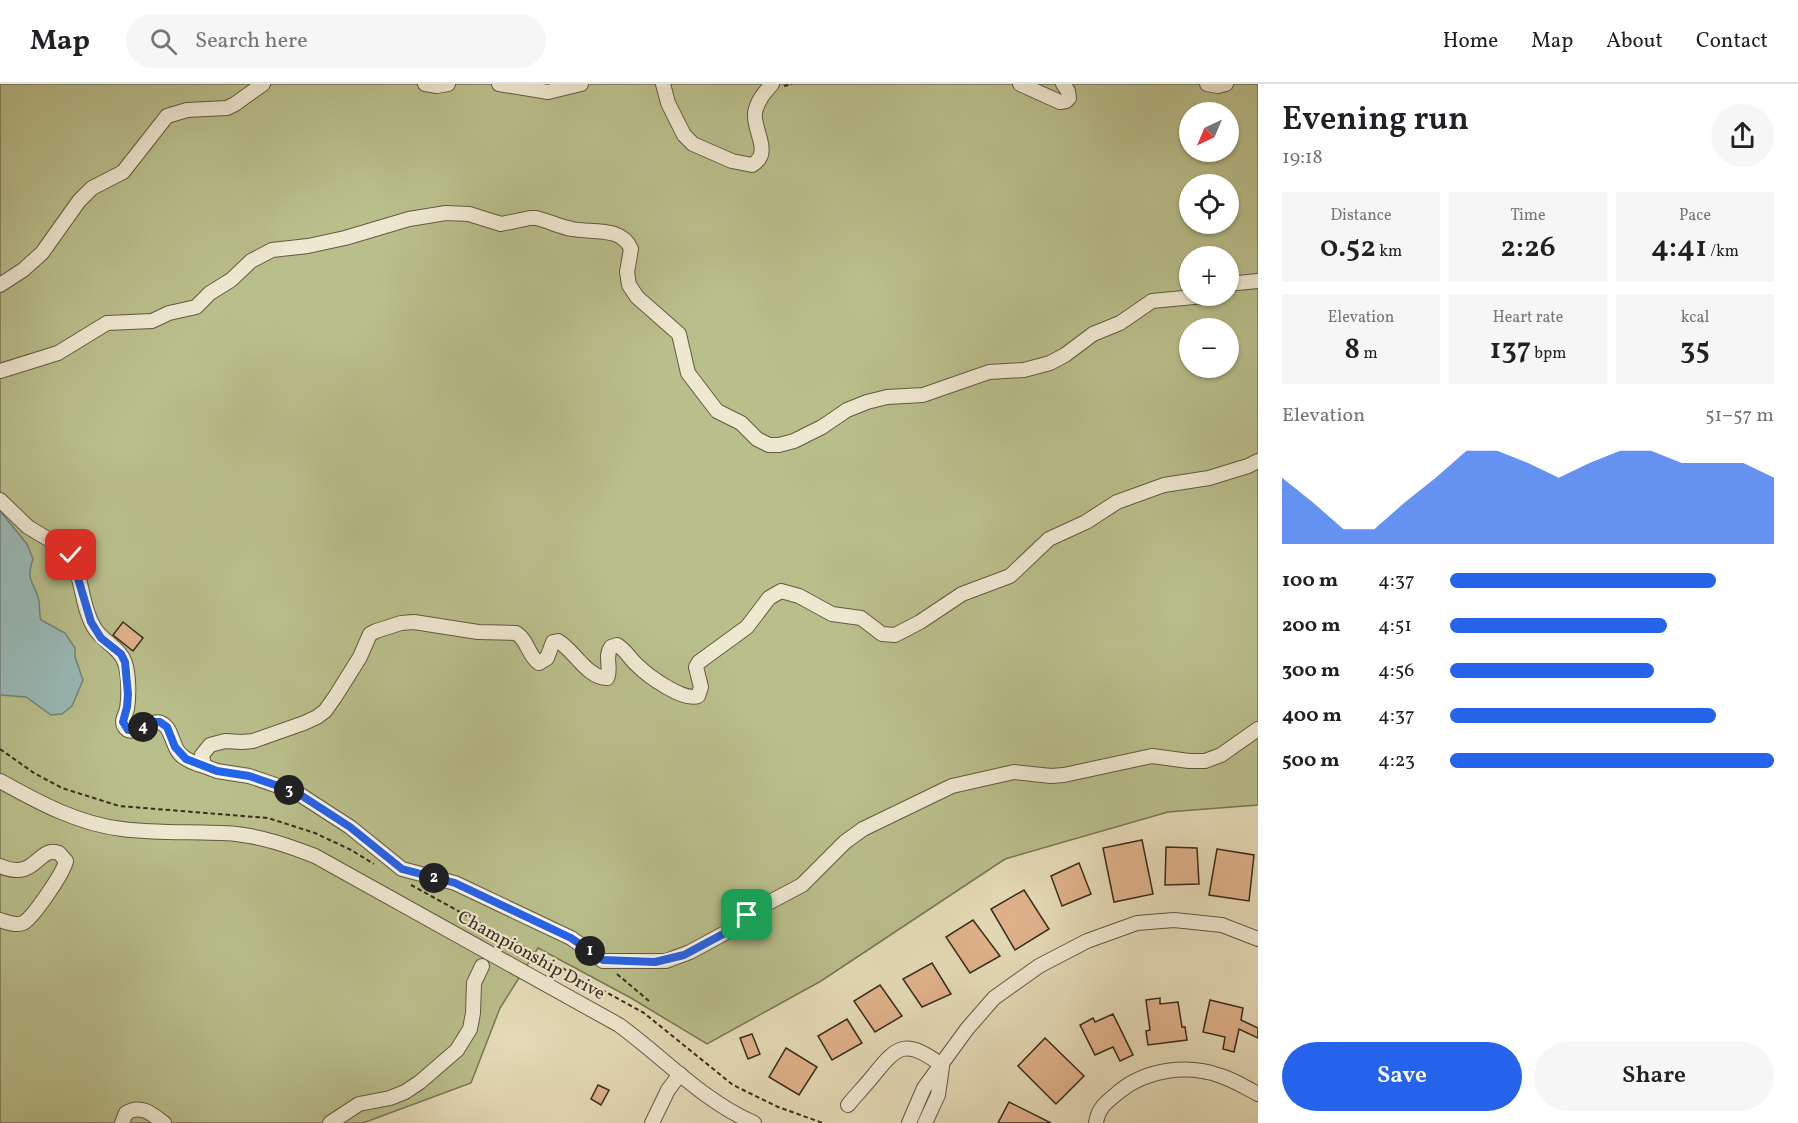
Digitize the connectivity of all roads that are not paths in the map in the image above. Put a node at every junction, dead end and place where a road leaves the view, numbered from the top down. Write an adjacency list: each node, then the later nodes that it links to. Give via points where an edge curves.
1 (263, 84): 15 (street, via 227,108 167,116 123,172 86,194 42,253)
2 (425, 84): 3 (street)
3 (448, 84)
4 (499, 84): 5 (street, via 548,92)
5 (581, 84)
6 (648, 84): 12 (street)
7 (772, 84): 12 (street, via 756,111 762,152 752,165 693,144 684,135)
8 (1020, 84): 9 (street, via 1060,102 1069,98)
9 (1063, 84)
10 (1207, 84): 11 (street)
11 (1226, 84)
12 (664, 91)
13 (1258, 281): 14 (street)
14 (1239, 283)
15 (0, 285)
16 (1179, 298): 17 (street, via 1152,301 1050,363 1024,370 989,372 923,395 873,400 847,410 794,441 769,445 741,423 717,411 688,373 679,334 631,289 627,276 631,249 625,239 604,231 572,229 530,218 501,224 469,214 446,213 409,219 345,238 266,252 196,307 152,321 107,323 58,353)
17 (0, 371)
18 (1258, 461): 21 (street, via 1209,478 1164,485 1117,502 1049,539 1010,576 962,594 895,635 882,634 861,618 832,614 791,592 776,593 747,627 699,662 696,667 701,690 693,698 647,674 617,645 608,652 609,674 604,679 592,673 558,641 553,642 547,658 539,663 522,637 512,633 401,623 370,634 325,711 253,741 210,745 202,755)
19 (0, 500): 21 (street, via 28,527 71,555 91,622 125,662 125,728 135,730 160,722 167,727 179,753)
20 (1258, 729): 21 (street, via 1221,755 1205,761 1152,756 1064,775 1014,772 952,786 863,829 798,887 753,911 725,933 666,960 603,960 571,938 513,918 455,883 402,869 350,827 296,792)
21 (204, 766)
22 (0, 781): 28 (street, Championship Drive, via 40,803 90,823 122,829 237,834 315,856 619,1025)
23 (0, 866): 24 (street, via 24,870 51,851 66,861 27,920 18,924)
24 (0, 920)
25 (1258, 939): 27 (street, via 1222,925 1174,920 1137,923 1087,940 1039,966 994,999)
26 (482, 966): 34 (street, via 474,983 470,1029 457,1050 405,1092 359,1104)
27 (942, 1065): 30 (street, via 917,1050 905,1048 894,1052); 37 (street, via 924,1088); 38 (street, via 938,1095)
28 (680, 1074): 35 (street); 36 (street, Championship Drive, via 715,1101)
29 (1258, 1094): 31 (street, via 1202,1071 1161,1072 1128,1085 1100,1107)
30 (848, 1105)
31 (1096, 1122)
32 (122, 1123): 33 (street, via 126,1113 137,1108)
33 (164, 1123)
34 (330, 1123)
35 (652, 1123)
36 (754, 1123)
37 (909, 1123)
38 (925, 1123)

